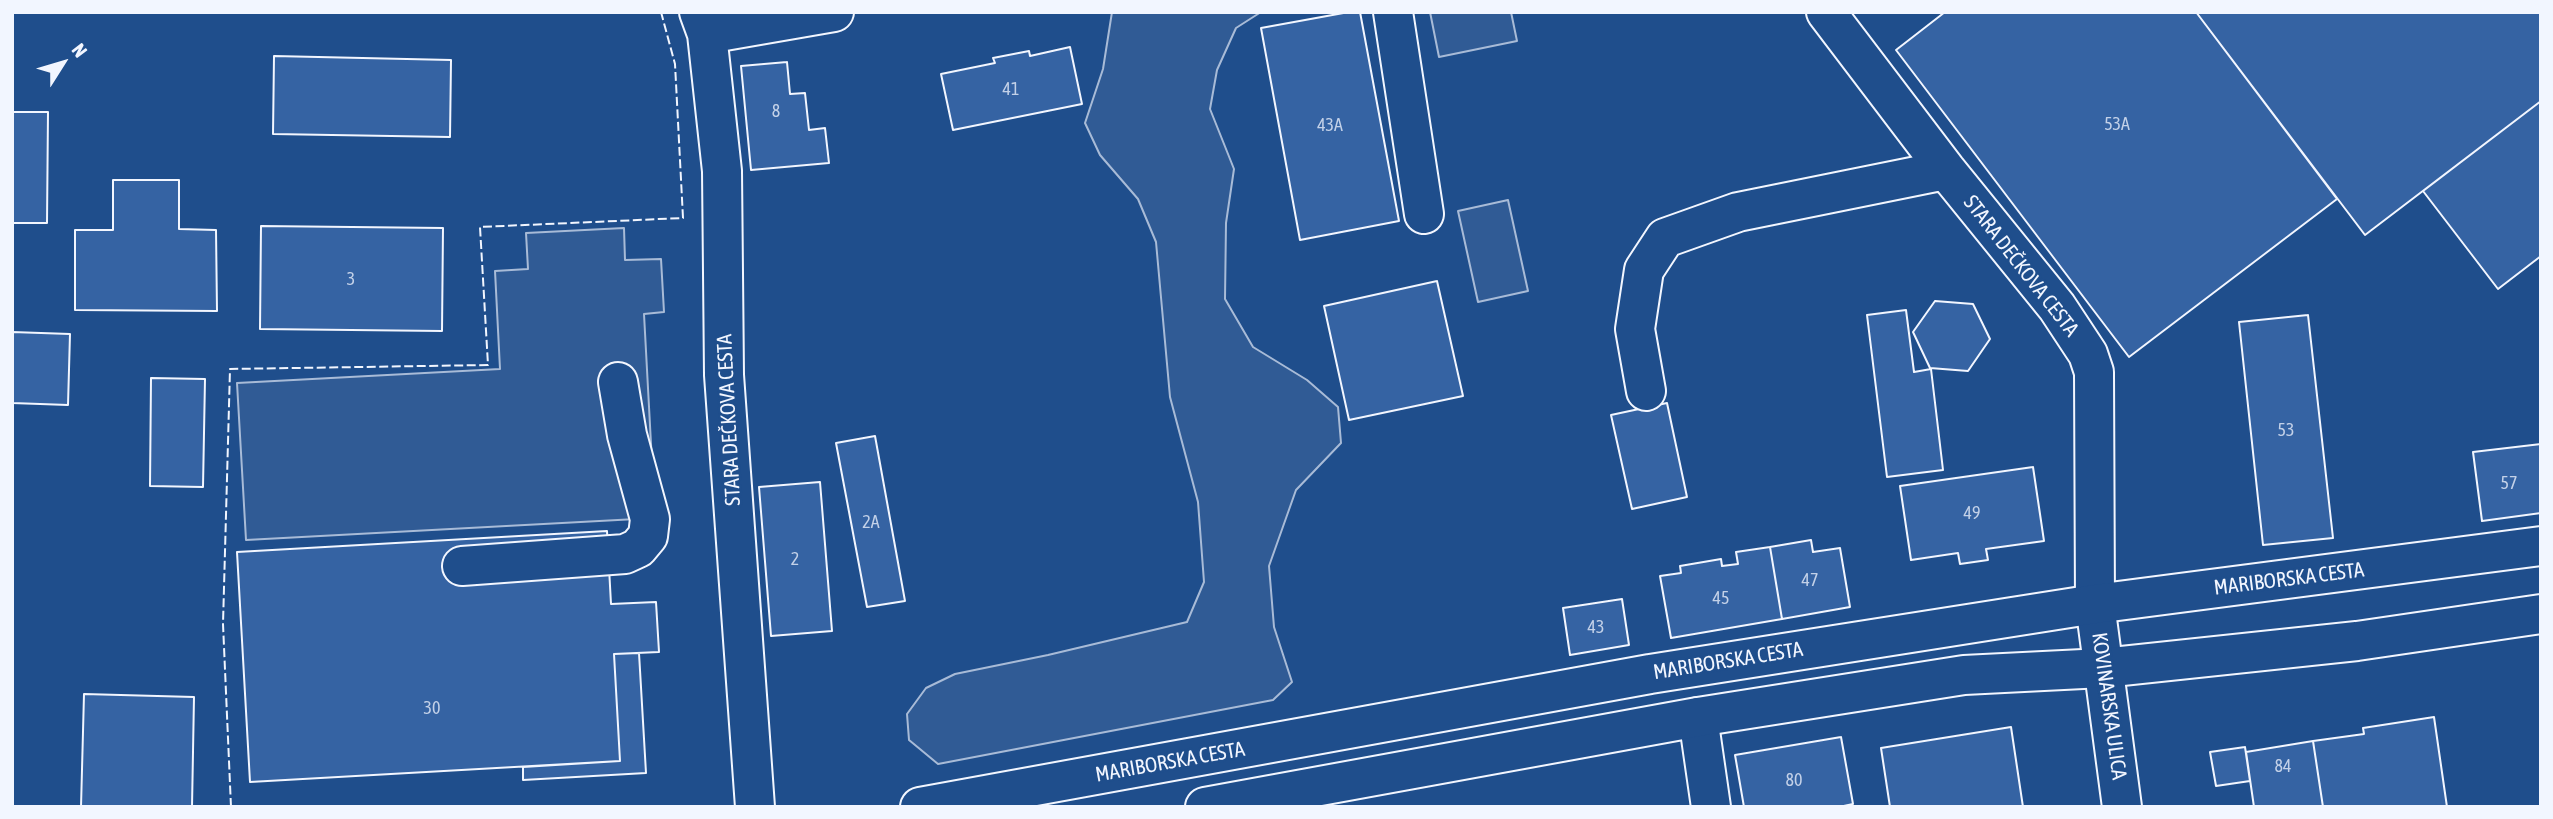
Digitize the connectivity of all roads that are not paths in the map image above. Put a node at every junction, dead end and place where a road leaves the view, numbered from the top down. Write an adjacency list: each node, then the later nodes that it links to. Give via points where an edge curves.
1 (834, 12): 4 (main road, STARA DEČKOVA CESTA)
2 (1393, 12): 6 (main road)
3 (1826, 12): 5 (main road, STARA DEČKOVA CESTA)
4 (703, 23): 15 (main road, STARA DEČKOVA CESTA, via 722,171 724,376)
5 (1946, 170): 8 (main road, via 1738,212 1665,238 1644,270 1634,329); 11 (main road, STARA DEČKOVA CESTA, via 2057,307 2088,354 2094,372)
6 (1424, 214)
7 (618, 382): 10 (main road, via 650,519 648,536 638,548 625,554)
8 (1646, 391)
9 (2541, 546): 11 (main road, MARIBORSKA CESTA)
10 (462, 566)
11 (2095, 604): 13 (main road, KOVINARSKA ULICA); 16 (main road, MARIBORSKA CESTA, via 1650,674)
12 (2541, 614): 13 (main road)
13 (2103, 668): 14 (main road, via 1964,675); 19 (main road, KOVINARSKA ULICA)
14 (1698, 717): 17 (main road); 18 (main road)
15 (755, 807)
16 (920, 807)
17 (1205, 807)
18 (1711, 807)
19 (2122, 807)

